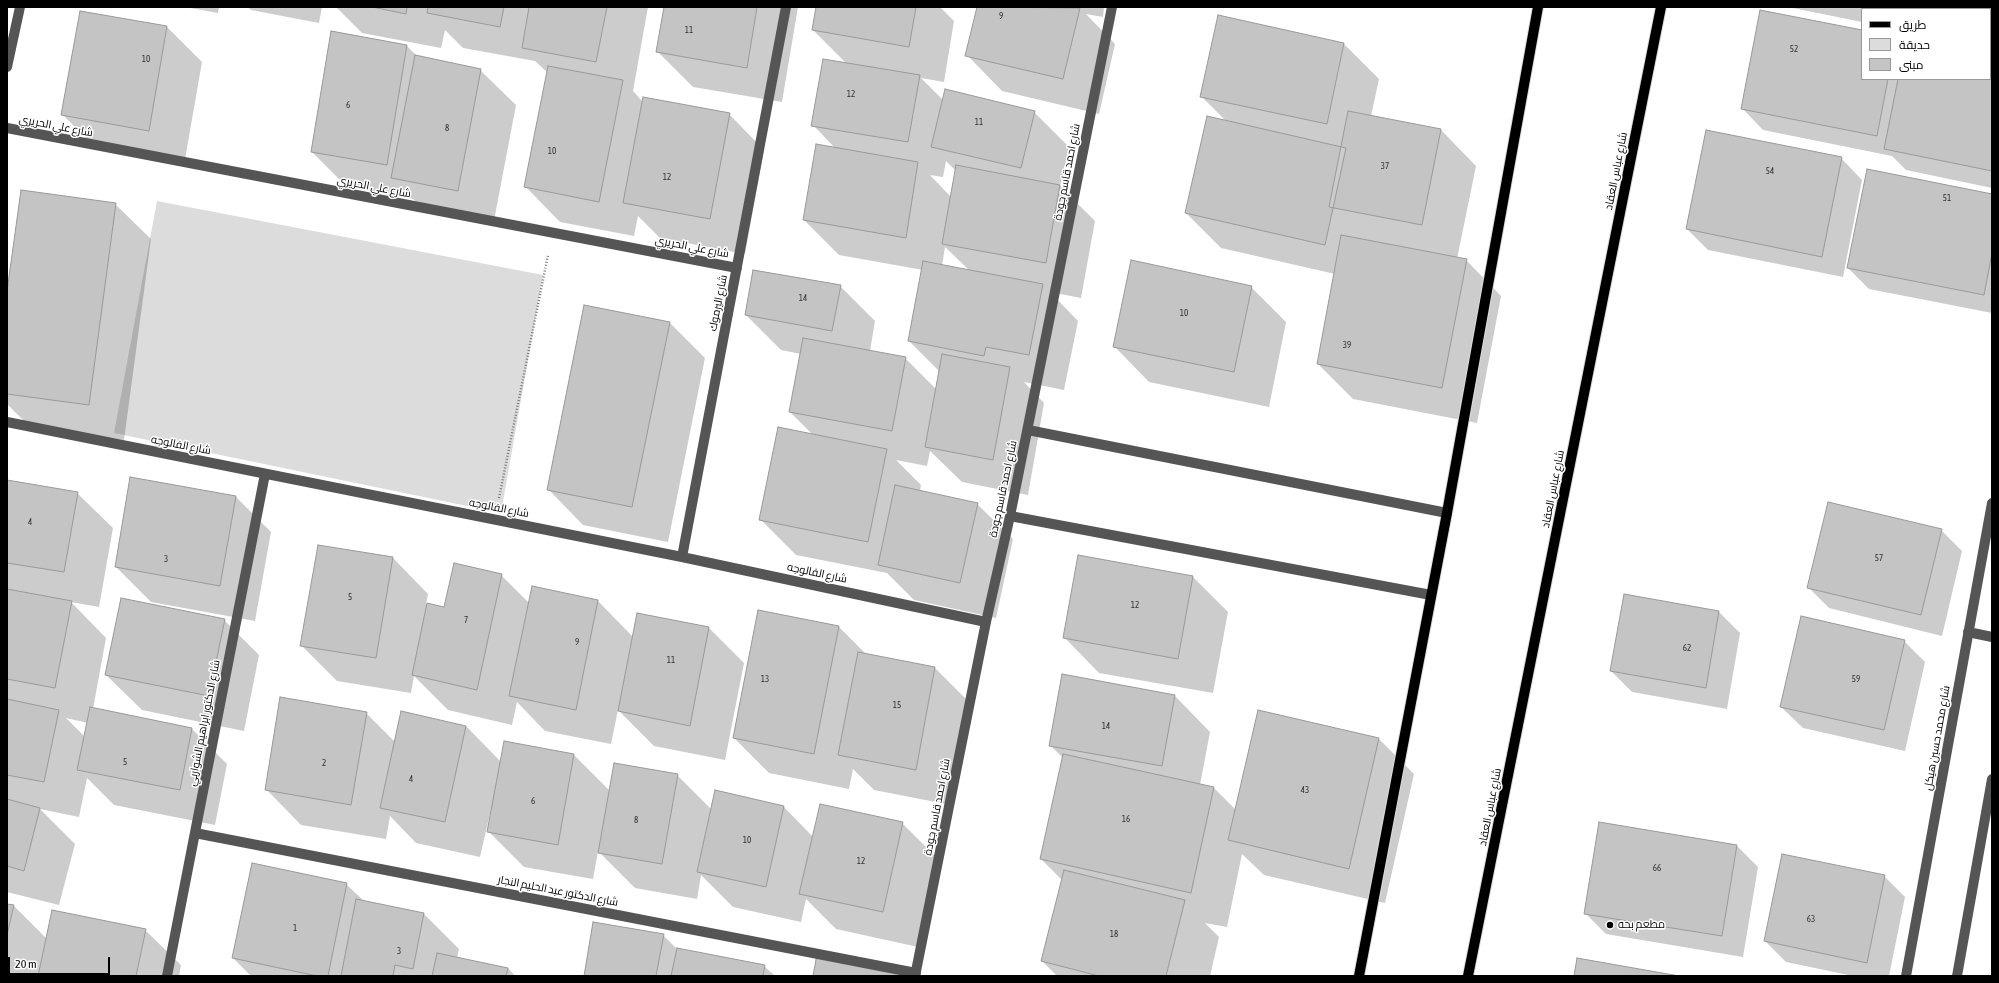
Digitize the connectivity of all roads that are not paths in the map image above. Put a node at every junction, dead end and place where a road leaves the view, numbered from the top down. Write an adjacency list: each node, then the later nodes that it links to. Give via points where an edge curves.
1 (20, 7): 6 (street)
2 (786, 7): 8 (street, شارع اليرموك)
3 (1112, 7): 10 (street, شارع احمد قاسم جودة)
4 (1538, 7): 13 (main road)
5 (1661, 7): 25 (main road, شارع عباس العقاد)
6 (7, 67)
7 (7, 128): 8 (street, شارع علي الحريري)
8 (737, 268): 15 (street, شارع اليرموك)
9 (7, 422): 11 (street, شارع الفالوجه)
10 (1028, 430): 13 (street); 14 (street, شارع احمد قاسم جودة)
11 (265, 474): 15 (street, شارع الفالوجه); 21 (street, شارع الدكتور ابراهيم الشواربي)
12 (1992, 503): 18 (street, شارع محمد حسين هيكل)
13 (1447, 514): 16 (main road)
14 (1010, 516): 16 (street); 17 (street, شارع احمد قاسم جودة)
15 (682, 556): 17 (street, شارع الفالوجه)
16 (1431, 595): 24 (main road)
17 (986, 622): 22 (street, شارع احمد قاسم جودة)
18 (1968, 632): 19 (street); 26 (street, شارع محمد حسين هيكل)
19 (1992, 637)
20 (1992, 779): 27 (street)
21 (195, 833): 22 (street, شارع الدكتور عبد الحليم النجار); 23 (street, شارع الدكتور ابراهيم الشواربي)
22 (915, 974)
23 (167, 976)
24 (1359, 976)
25 (1468, 976)
26 (1906, 976)
27 (1957, 976)

